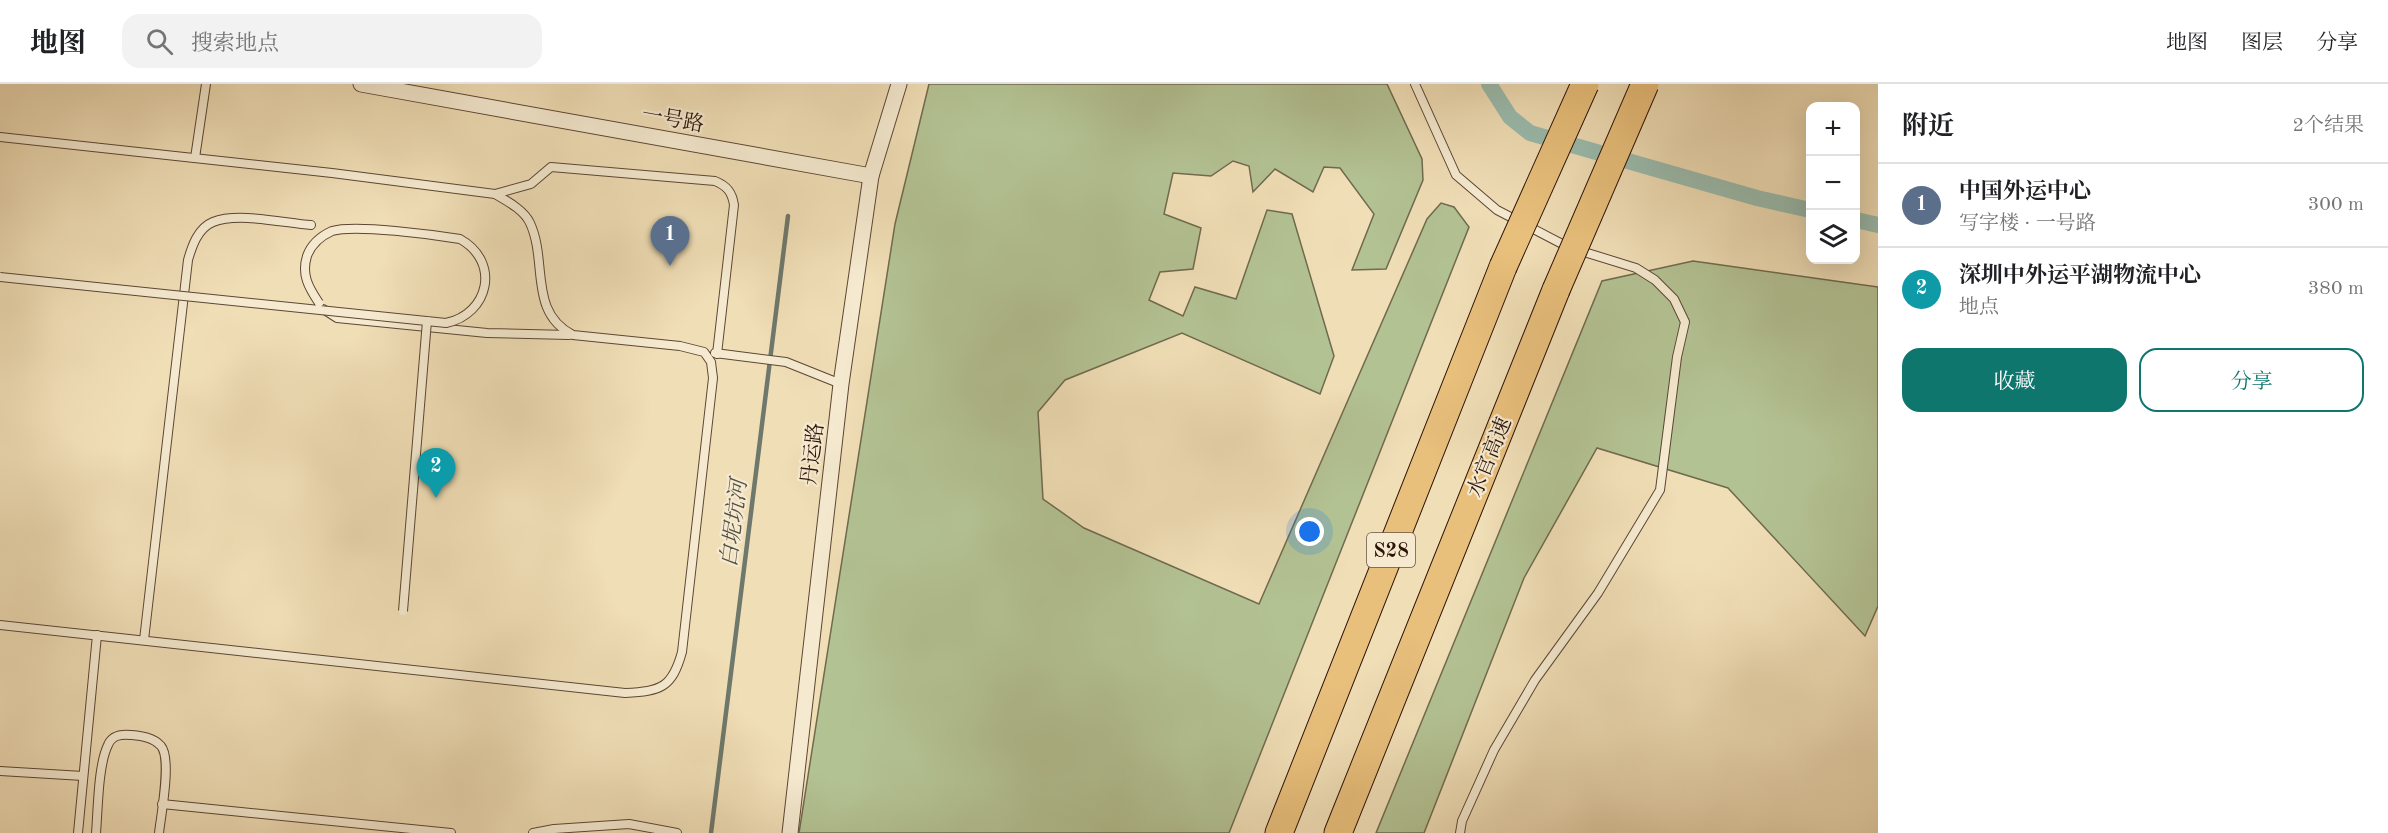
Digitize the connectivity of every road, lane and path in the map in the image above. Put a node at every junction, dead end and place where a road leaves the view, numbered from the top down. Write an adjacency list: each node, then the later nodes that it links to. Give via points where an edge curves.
1 (206, 84): 8 (lane)
2 (361, 84): 9 (street, 一号路)
3 (899, 84): 9 (street, 丹运路)
4 (1415, 84): 34 (lane, via 1456,175 1497,210 1568,247 1636,268 1655,280 1674,299 1685,322 1660,490 1598,593 1535,680 1500,740)
5 (1585, 84): 32 (highway, S28, bridge, via 1503,267)
6 (1645, 84): 33 (highway, 水官高速 / S28, bridge, via 1556,290)
7 (0, 136): 8 (lane)
8 (195, 158): 10 (lane)
9 (871, 176): 17 (street, 丹运路)
10 (495, 194): 14 (lane, via 530,221 546,309 561,329); 16 (lane, via 531,184 551,167 715,181 724,185 734,205)
11 (311, 225): 21 (lane, via 233,218 212,222 192,246)
12 (0, 277): 13 (lane, bridge)
13 (427, 321): 14 (lane, bridge, via 459,320 484,293 486,275 468,243 350,228 333,231 310,249 305,265 307,283 327,314 337,318 487,333); 18 (lane, bridge)
14 (573, 335): 15 (lane, via 680,345)
15 (704, 352): 16 (lane); 21 (lane, via 711,362 713,378 682,652 676,674 664,685 650,692 625,693)
16 (717, 354): 17 (lane, via 786,363)
17 (841, 384): 31 (street, 丹运路)
18 (403, 611)
19 (0, 625): 20 (lane)
20 (97, 635): 21 (lane); 23 (lane)
21 (144, 640)
22 (0, 771): 23 (lane)
23 (83, 776): 25 (lane)
24 (162, 804): 26 (lane, via 165,753 144,736 114,736 104,757); 27 (lane); 28 (lane)
25 (78, 833)
26 (96, 833)
27 (159, 833)
28 (451, 833)
29 (533, 833): 30 (lane, via 629,824)
30 (677, 833)
31 (790, 833)
32 (1279, 833)
33 (1338, 833)
34 (1460, 833)

